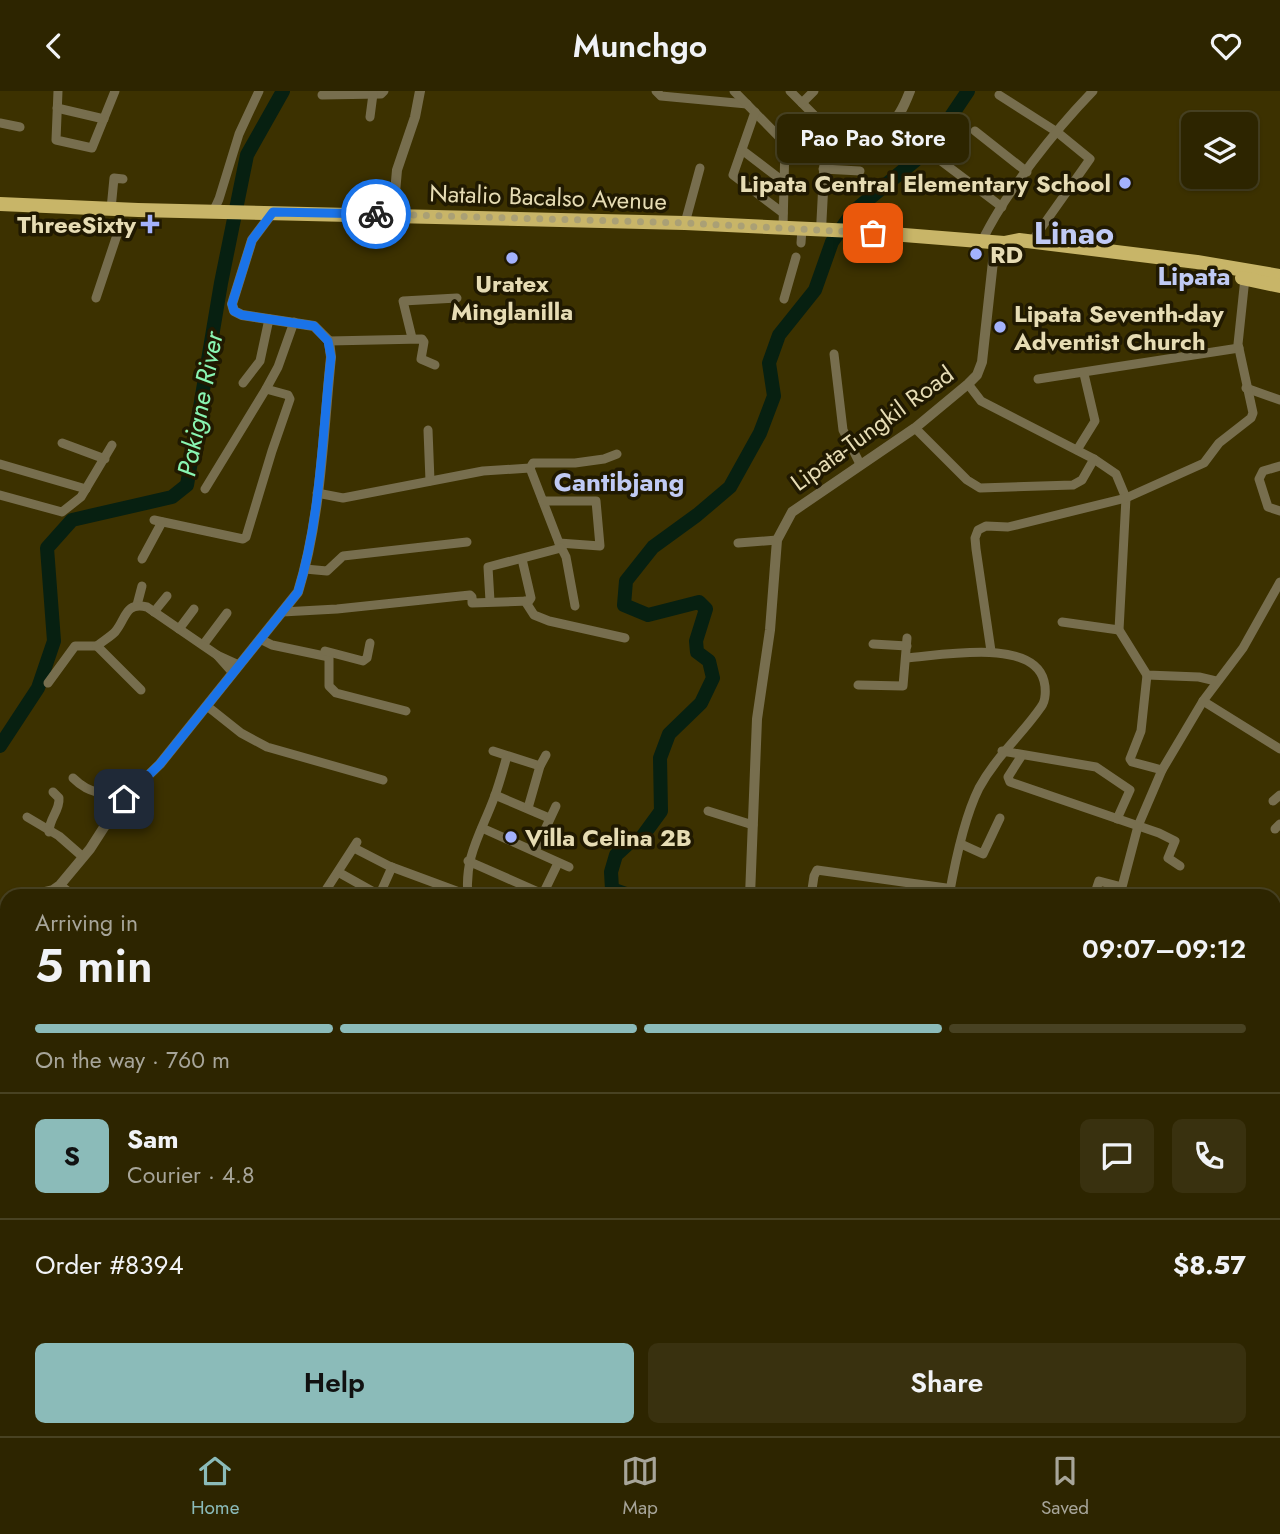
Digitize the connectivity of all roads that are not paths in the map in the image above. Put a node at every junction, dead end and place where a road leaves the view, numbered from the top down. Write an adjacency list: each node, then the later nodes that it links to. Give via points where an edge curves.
1 (58, 91): 18 (street)
2 (113, 91): 21 (street)
3 (259, 91): 38 (street, via 239,134)
4 (384, 91): 13 (street)
5 (420, 91): 40 (street, via 397,170)
6 (656, 91): 17 (street, via 662,96)
7 (734, 91): 17 (street)
8 (790, 91): 16 (street)
9 (814, 91): 16 (street)
10 (910, 91): 24 (street, via 892,124)
11 (1089, 92): 26 (street)
12 (339, 93): 13 (street); 14 (street)
13 (373, 94): 20 (street)
14 (322, 95)
15 (999, 95): 26 (street)
16 (802, 103): 24 (street)
17 (747, 104): 19 (street)
18 (57, 108): 21 (street); 21 (street, via 56,139 80,146 93,148)
19 (755, 112): 27 (street); 34 (street, via 785,143)
20 (370, 117)
21 (104, 119)
22 (0, 123): 23 (street)
23 (20, 127)
24 (830, 131): 30 (street, via 825,137)
25 (975, 131): 32 (street)
26 (1057, 132): 32 (street); 44 (street, via 1090,159)
27 (741, 150): 34 (street); 41 (street, via 733,175)
28 (937, 158): 36 (street)
29 (700, 167): 42 (street)
30 (823, 169): 31 (street); 43 (street)
31 (860, 170)
32 (1027, 171): 36 (street)
33 (123, 179): 37 (street, via 114,178)
34 (784, 182): 41 (street)
35 (0, 204): 37 (highway, Natalio Bacalso Avenue)
36 (1002, 207): 45 (street)
37 (116, 209): 38 (highway, Natalio Bacalso Avenue); 50 (street, via 118,232)
38 (217, 212): 39 (highway, Natalio Bacalso Avenue)
39 (266, 212): 40 (highway, Natalio Bacalso Avenue); 53 (street, via 232,304 242,315)
40 (393, 215): 42 (highway, Natalio Bacalso Avenue)
41 (783, 221): 42 (highway, Natalio Bacalso Avenue); 43 (highway, Natalio Bacalso Avenue, via 801,236)
42 (685, 223)
43 (825, 230): 45 (highway, Natalio Bacalso Avenue)
44 (1031, 241): 45 (highway, Natalio Bacalso Avenue); 47 (highway, Natalio Bacalso Avenue)
45 (995, 242): 48 (highway, Natalio Bacalso Avenue); 63 (street, Lipata-Tungkil Road, via 982,362)
46 (796, 257): 52 (street)
47 (1280, 276)
48 (1245, 278): 49 (highway, Natalio Bacalso Avenue); 57 (street)
49 (1280, 286)
50 (96, 298)
51 (457, 298): 55 (street, via 404,301)
52 (784, 299)
53 (269, 319): 54 (street); 62 (street, via 260,361)
54 (293, 322): 56 (street, via 314,326); 65 (street)
55 (412, 338): 56 (street); 59 (street, via 424,340 421,359)
56 (328, 341): 82 (street, via 331,357)
57 (1239, 348): 60 (street); 64 (street)
58 (834, 354): 76 (street, via 842,430)
59 (435, 365)
60 (1084, 374): 61 (street); 71 (street, via 1095,421)
61 (1038, 379)
62 (243, 383)
63 (968, 384): 67 (street, Lipata-Tungkil Road); 71 (street, via 981,401)
64 (1246, 387): 66 (street); 84 (street, via 1252,416 1219,443 1204,463)
65 (266, 389): 81 (street); 91 (street, via 290,399 246,537 158,521)
66 (1280, 400)
67 (915, 428): 74 (street, via 981,488 1073,485 1082,480); 76 (street, Lipata-Tungkil Road)
68 (428, 430): 79 (street)
69 (62, 443): 73 (street)
70 (112, 445): 73 (street)
71 (1077, 450): 74 (street)
72 (617, 454): 78 (street, via 575,463 533,463)
73 (105, 459): 80 (street)
74 (1094, 459): 84 (street, via 1116,474)
75 (0, 464): 80 (street)
76 (860, 464): 87 (street, Lipata-Tungkil Road, via 792,512)
77 (1280, 466): 86 (street, via 1263,471 1259,478 1268,507)
78 (530, 468): 79 (street); 85 (street)
79 (430, 481): 82 (street, via 343,498)
80 (86, 489): 83 (street, via 59,513)
81 (205, 489)
82 (317, 493): 93 (street)
83 (0, 495)
84 (1126, 498): 108 (street); 115 (street, via 978,530 976,549)
85 (543, 501): 90 (street); 90 (street, via 596,501 600,546)
86 (1280, 511)
87 (777, 540): 89 (street); 147 (street, Lipata-Tungkil Road, via 757,719)
88 (467, 542): 93 (street, via 343,557 329,570)
89 (738, 543)
90 (560, 546): 92 (street); 101 (street)
91 (142, 559)
92 (522, 559): 98 (street, via 488,568); 99 (street, via 531,598)
93 (305, 569): 104 (street, via 298,592)
94 (1280, 582): 97 (street)
95 (142, 586): 100 (street)
96 (167, 596): 103 (street)
97 (1276, 597): 120 (street)
98 (490, 601): 99 (street); 104 (street, via 472,603 470,595)
99 (526, 601): 109 (street, via 534,615 549,621)
100 (137, 605): 103 (street); 114 (street, via 129,608 113,634)
101 (575, 605)
102 (194, 609): 107 (street)
103 (154, 612): 107 (street)
104 (282, 612): 110 (street)
105 (227, 613): 113 (street)
106 (1062, 622): 108 (street)
107 (178, 629): 113 (street)
108 (1119, 630): 119 (street)
109 (625, 638)
110 (260, 639): 116 (street); 118 (street)
111 (370, 643): 116 (street, via 363,661 328,650)
112 (873, 644): 117 (street, via 907,642)
113 (203, 645): 118 (street)
114 (96, 646): 121 (street, via 75,646); 123 (street)
115 (991, 651): 117 (street); 129 (street, via 1031,663 1040,671 1045,690 1043,705)
116 (321, 654): 126 (street, via 330,658 330,686 336,693)
117 (906, 659): 122 (street, via 903,686)
118 (236, 669): 125 (street)
119 (1147, 675): 120 (street); 134 (street, via 1141,731 1130,759)
120 (1216, 681): 124 (street)
121 (48, 683)
122 (858, 685)
123 (141, 690)
124 (1203, 701): 127 (street); 134 (street)
125 (207, 706): 136 (street, via 267,747); 139 (street)
126 (406, 711)
127 (1280, 749)
128 (493, 751): 132 (street)
129 (1002, 751): 131 (street); 151 (street, via 972,803)
130 (546, 755): 133 (street)
131 (1022, 755): 146 (street, via 1008,777 1010,782); 146 (street, via 1096,767 1127,786 1130,792)
132 (506, 756): 133 (street); 138 (street)
133 (540, 766): 141 (street)
134 (1162, 770): 148 (street)
135 (73, 778): 139 (street, via 90,792 102,793)
136 (383, 780)
137 (53, 792): 150 (street, via 59,797 59,806 49,824)
138 (495, 795): 141 (street); 149 (street)
139 (120, 804): 153 (street)
140 (556, 806): 144 (street)
141 (528, 808): 144 (street)
142 (708, 811): 147 (street)
143 (27, 817): 150 (street)
144 (549, 818): 152 (street)
145 (1000, 818): 151 (street, via 984,854)
146 (1117, 819): 148 (street)
147 (753, 825): 170 (street, Lipata-Tungkil Road)
148 (1138, 826): 156 (street, via 1175,841 1168,858); 174 (street, via 1122,887 1099,881)
149 (482, 828): 152 (street); 154 (street)
150 (50, 832): 153 (street)
151 (961, 844): 173 (street)
152 (536, 851): 155 (street)
153 (83, 857): 160 (street)
154 (468, 861): 167 (street); 168 (street)
155 (558, 863): 158 (street); 169 (street)
156 (1180, 866)
157 (392, 867): 159 (street, via 355,845); 165 (street); 166 (street)
158 (569, 867)
159 (338, 872): 163 (street); 164 (street)
160 (60, 885): 161 (street); 162 (street)
161 (54, 889)
162 (65, 889)
163 (327, 889)
164 (368, 889)
165 (382, 889)
166 (450, 889)
167 (467, 889)
168 (529, 889)
169 (545, 889)
170 (750, 889)
171 (812, 889): 172 (street, via 817,870)
172 (930, 889)
173 (949, 889)
174 (1096, 889)

